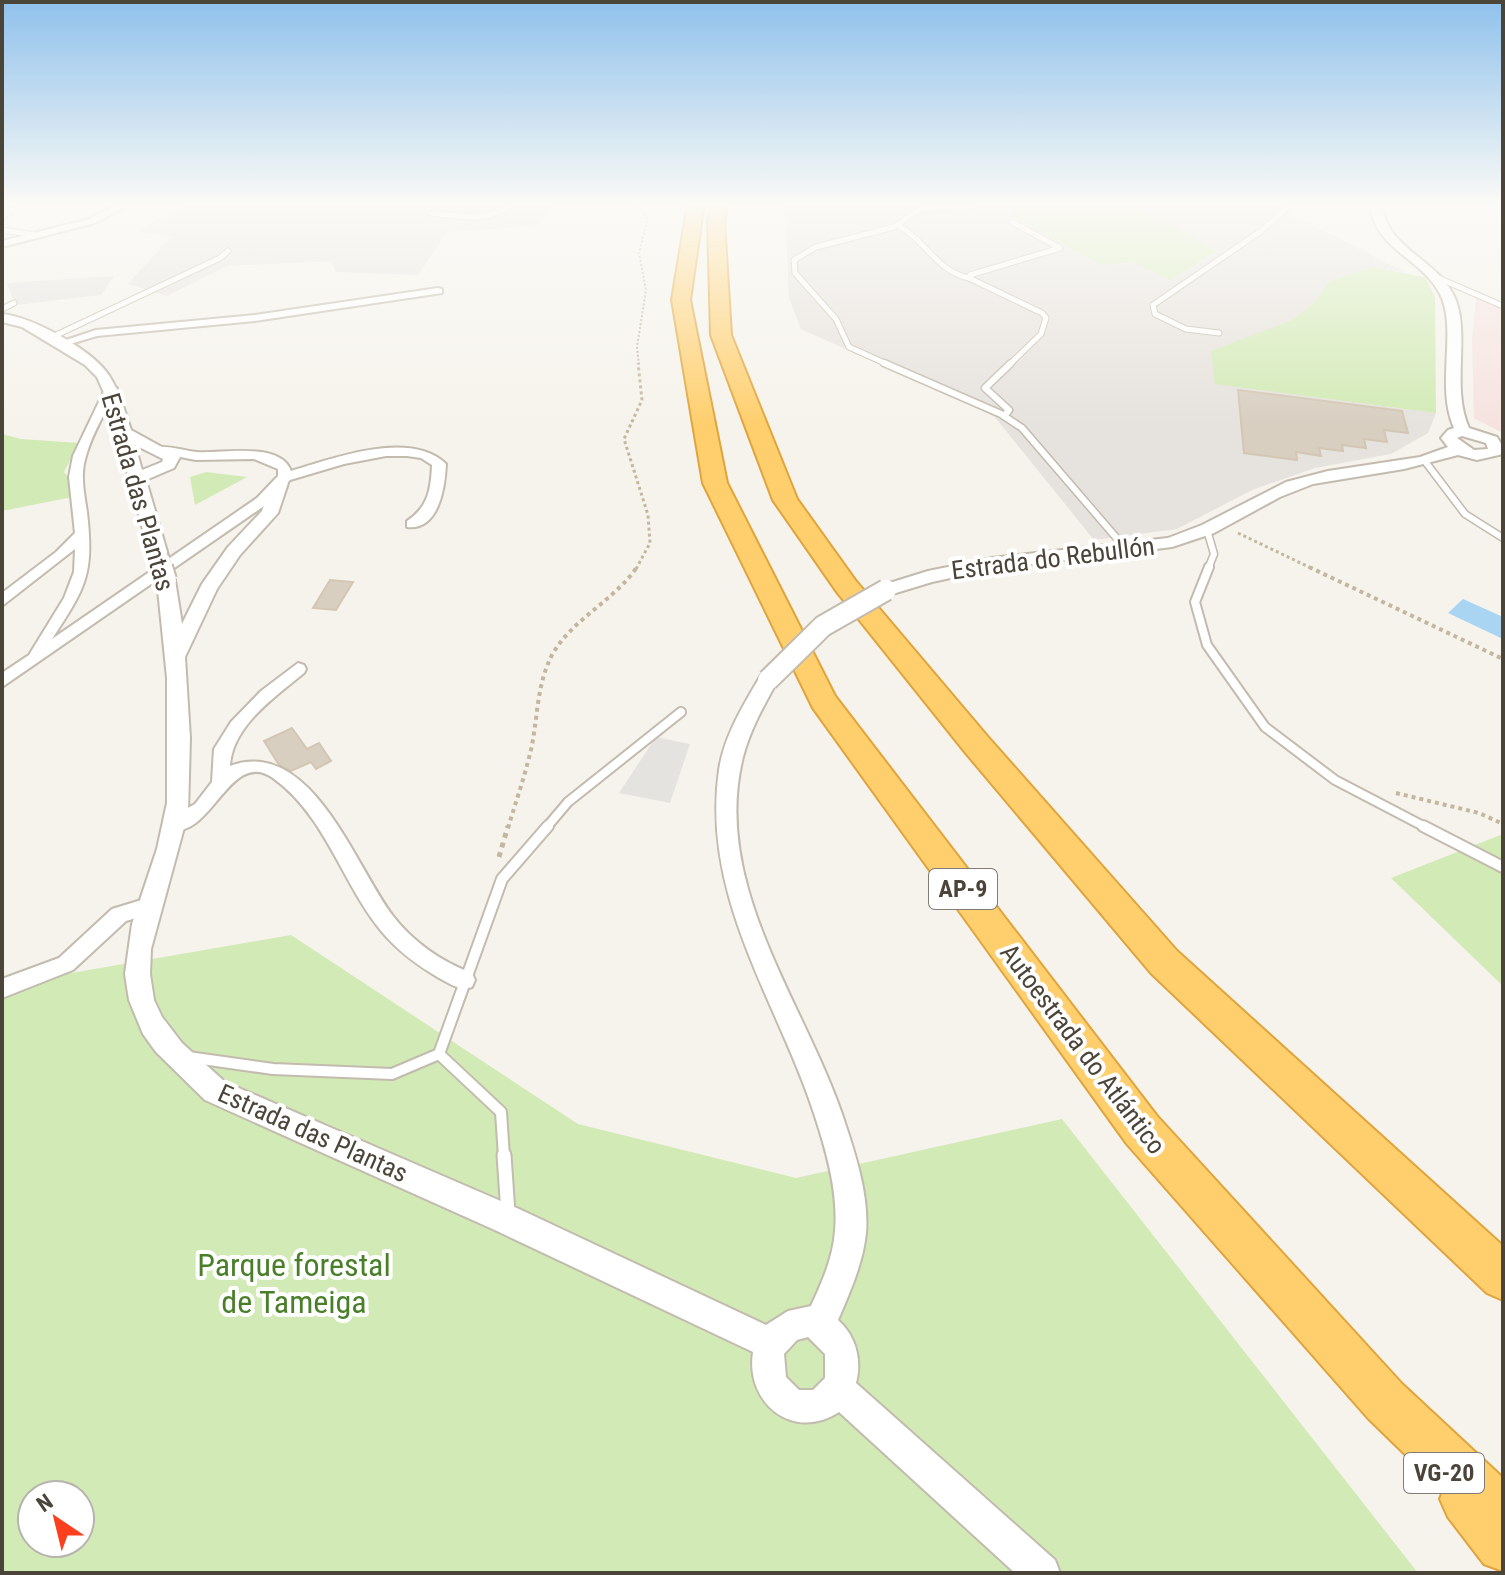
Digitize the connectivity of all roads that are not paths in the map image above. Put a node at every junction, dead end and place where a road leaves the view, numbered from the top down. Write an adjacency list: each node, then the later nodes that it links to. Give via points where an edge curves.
1 (183, 276): 17 (lane)
2 (676, 276): 11 (highway)
3 (685, 276): 11 (highway, Autoestrada do Atlántico / AP-9)
4 (718, 276): 49 (highway, via 721,335 785,500 846,586 1164,962)
5 (798, 276): 19 (lane, via 836,319 849,347)
6 (961, 276): 9 (lane)
7 (1195, 276): 16 (lane, via 1153,305 1155,314 1177,328)
8 (1436, 277): 13 (lane); 20 (street, via 1452,308 1453,409)
9 (969, 278): 19 (lane, via 1046,318 1041,334 985,388 1009,410)
10 (438, 291): 17 (street)
11 (681, 300): 53 (highway, Autoestrada do Atlántico / AP-9, via 715,483 823,701 1142,1130)
12 (14, 303): 14 (lane)
13 (1503, 306)
14 (2, 309)
15 (2, 318): 17 (street, Estrada das Plantas, via 16,319)
16 (1219, 333)
17 (55, 341): 18 (street, Estrada das Plantas, via 90,362)
18 (111, 388): 21 (street, Estrada das Plantas); 31 (street, via 79,456)
19 (1004, 416): 33 (lane, via 1022,428)
20 (1463, 431): 22 (street, via 1486,437); 23 (street, via 1449,438)
21 (124, 433): 24 (street, Estrada das Plantas); 25 (street)
22 (1500, 448): 23 (street, via 1481,455)
23 (1458, 449): 26 (street, Estrada do Rebullón)
24 (130, 454): 25 (street); 27 (street, Estrada das Plantas)
25 (162, 455): 27 (street); 28 (street, via 261,456 284,468)
26 (1424, 460): 30 (street, Estrada do Rebullón, via 1306,481 1270,494); 32 (lane, via 1459,511)
27 (136, 478): 35 (street, Estrada das Plantas, bridge, via 166,580)
28 (282, 480): 29 (street, via 365,455 424,455 439,464 438,496 430,511); 35 (street, via 270,513 208,588); 36 (street, via 262,501)
29 (412, 524)
30 (1214, 527): 33 (street, Estrada do Rebullón, via 1171,543); 42 (lane, via 1214,554 1195,602 1207,645 1265,727 1335,780)
31 (82, 534): 34 (street); 36 (street, via 85,561 79,588)
32 (1503, 538)
33 (1126, 549): 50 (street, Estrada do Rebullón, bridge, via 985,564 886,590 823,626 768,680 744,722 730,769 729,854 741,900 825,1098 852,1222 840,1278)
34 (2, 601)
35 (177, 654): 41 (street, Estrada das Plantas)
36 (32, 660): 38 (street)
37 (298, 669): 40 (street, via 222,751)
38 (2, 681)
39 (681, 712): 44 (lane, via 568,802 502,879)
40 (220, 781): 41 (street, via 199,812); 44 (street, via 238,770 277,771 314,808 364,892 406,944)
41 (175, 824): 43 (street, Estrada das Plantas)
42 (1503, 867)
43 (148, 906): 45 (street, via 119,915 66,964); 47 (street, Estrada das Plantas, via 138,946 138,980 151,1024)
44 (465, 980): 46 (lane)
45 (2, 989)
46 (439, 1054): 47 (lane, via 392,1074 273,1069); 48 (lane, via 501,1112)
47 (176, 1056): 48 (street, Estrada das Plantas, via 215,1091)
48 (508, 1220): 51 (street, Estrada das Plantas)
49 (1503, 1277)
50 (820, 1324): 51 (street, via 795,1322); 52 (street, via 831,1333 843,1360)
51 (771, 1344): 52 (street, via 768,1377 783,1399 794,1406 818,1406)
52 (838, 1389): 56 (street)
53 (1385, 1401): 54 (highway, Autoestrada do Atlántico / AP-9); 55 (highway, VG-20)
54 (1503, 1513)
55 (1503, 1545)
56 (1042, 1573)

